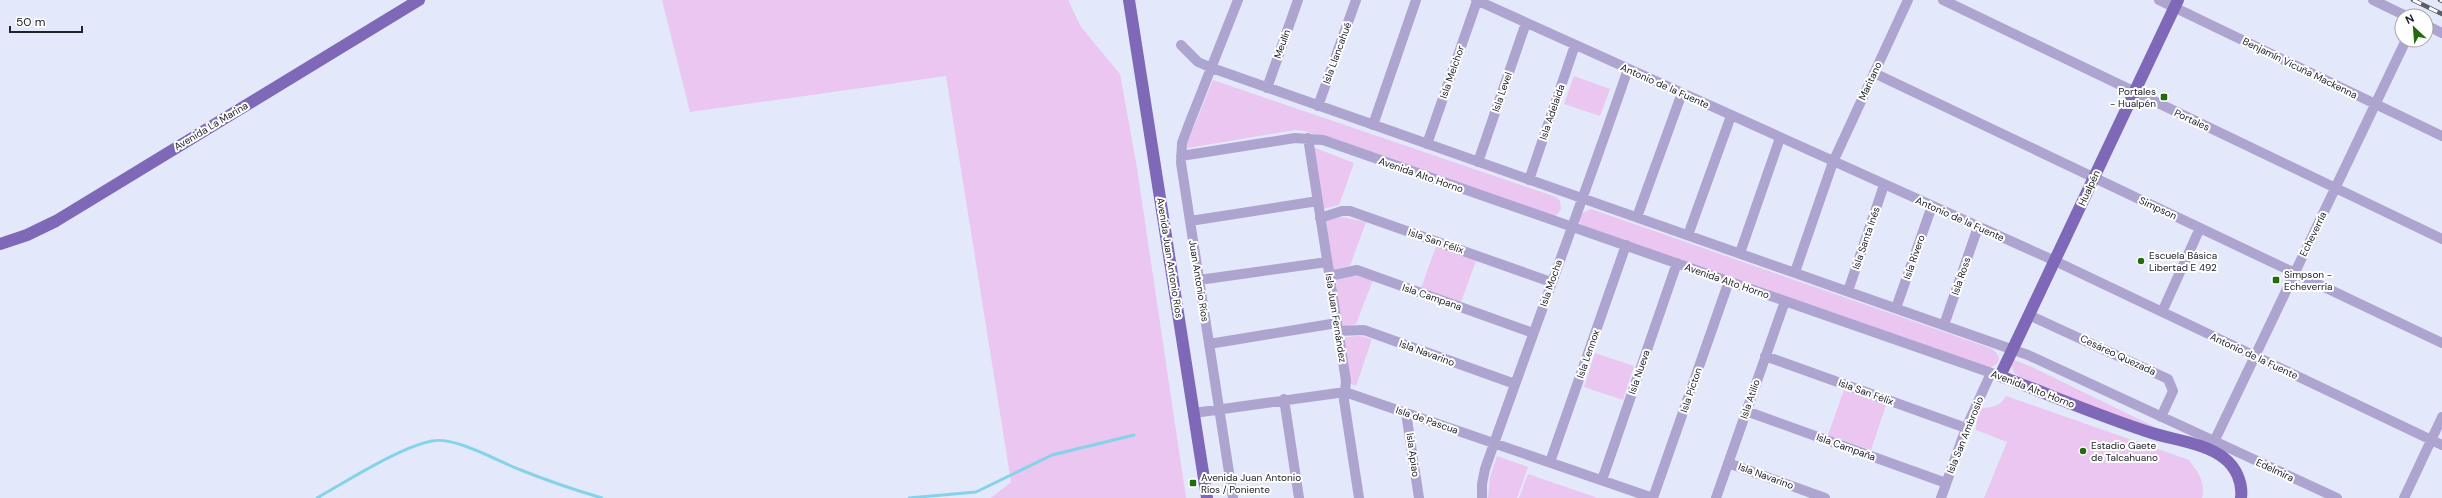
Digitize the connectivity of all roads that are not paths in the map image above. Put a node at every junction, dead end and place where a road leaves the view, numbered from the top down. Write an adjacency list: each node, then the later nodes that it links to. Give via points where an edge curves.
1 (419, 0): 50 (main road, Avenida La Marina, via 56,221)
2 (1130, 0): 81 (main road, Avenida Juan Antonio Ríos)
3 (1238, 0): 18 (street, Juan Antonio Ríos)
4 (1298, 0): 21 (street, Meulín)
5 (1356, 0): 25 (street, Isla Llancahué)
6 (1416, 0): 27 (street)
7 (1476, 0): 14 (street, Antonio de la Fuente); 31 (street, Isla Melchor)
8 (1908, 0): 20 (street, Maritano)
9 (1943, 0): 23 (street, Portales)
10 (2159, 0): 12 (street, Benjamín Vicuña Mackenna)
11 (2373, 0): 13 (street)
12 (2176, 4): 23 (main road, Hualpén); 24 (street, Benjamín Vicuña Mackenna)
13 (2394, 10)
14 (1526, 23): 16 (street, Antonio de la Fuente); 33 (street, Isla Level)
15 (1181, 45): 18 (street, Avenida Alto Horno, via 1198,62)
16 (1575, 45): 19 (street, Antonio de la Fuente); 36 (street, Isla Adelaida)
17 (2402, 48): 24 (street, Echeverría)
18 (1212, 68): 21 (street, Avenida Alto Horno); 32 (street, Juan Antonio Ríos, via 1188,124)
19 (1628, 69): 22 (street, Antonio de la Fuente); 39 (street, Isla Mocha)
20 (1874, 73): 34 (street, Maritano); 35 (street, Simpson)
21 (1267, 88): 25 (street, Avenida Alto Horno)
22 (1682, 93): 26 (street, Antonio de la Fuente); 42 (street)
23 (2135, 93): 35 (main road, Hualpén); 38 (street, Portales)
24 (2375, 104): 28 (street, Benjamín Vicuña Mackenna); 38 (street, Echeverría)
25 (1318, 106): 27 (street, Avenida Alto Horno)
26 (1731, 116): 30 (street, Antonio de la Fuente); 48 (street)
27 (1373, 125): 31 (street, Avenida Alto Horno)
28 (2442, 136)
29 (1308, 138): 32 (street, Avenida Alto Horno); 40 (street, Isla Juan Fernández); 45 (street, Avenida Alto Horno, via 1338,145)
30 (1780, 138): 34 (street, Antonio de la Fuente); 52 (street)
31 (1427, 144): 33 (street, Avenida Alto Horno)
32 (1181, 156): 44 (street, Juan Antonio Ríos)
33 (1478, 162): 36 (street, Avenida Alto Horno)
34 (1833, 162): 37 (street, Antonio de la Fuente); 56 (street)
35 (2094, 178): 47 (street, Simpson); 53 (main road, Hualpén)
36 (1529, 180): 39 (street, Avenida Alto Horno)
37 (1884, 185): 41 (street, Antonio de la Fuente); 62 (street, Isla Santa Inés)
38 (2335, 188): 49 (street, Portales); 57 (street, Echeverría)
39 (1583, 198): 42 (street, Avenida Alto Horno); 45 (street, Isla Mocha)
40 (1318, 201): 43 (street, Isla Juan Fernández); 44 (street)
41 (1932, 206): 46 (street, Antonio de la Fuente); 64 (street, Isla Rivero)
42 (1637, 217): 48 (street, Avenida Alto Horno)
43 (1320, 218): 54 (street, Isla Juan Fernández); 61 (street, Isla San Félix, via 1350,210)
44 (1190, 221): 59 (street, Juan Antonio Ríos)
45 (1572, 226): 51 (street, Avenida Alto Horno); 61 (street, Isla Mocha)
46 (1978, 227): 53 (street, Antonio de la Fuente); 67 (street, Isla Ross)
47 (2200, 228): 57 (street, Simpson); 65 (street)
48 (1688, 235): 52 (street, Avenida Alto Horno)
49 (2442, 239)
50 (0, 244)
51 (1626, 245): 55 (street, Avenida Alto Horno); 90 (street, Isla Lennox)
52 (1740, 253): 56 (street, Avenida Alto Horno)
53 (2055, 261): 65 (street, Antonio de la Fuente); 66 (main road, Hualpén)
54 (1327, 262): 58 (street, Isla Juan Fernández); 59 (street)
55 (1677, 263): 60 (street, Avenida Alto Horno); 92 (street, Isla Nueva)
56 (1795, 272): 62 (street, Avenida Alto Horno)
57 (2294, 273): 70 (street, Simpson); 74 (street, Echeverría)
58 (1329, 276): 68 (street, Isla Juan Fernández); 69 (street, Isla Campana, via 1357,270)
59 (1199, 280): 71 (street, Juan Antonio Ríos)
60 (1729, 281): 63 (street, Avenida Alto Horno); 101 (street, Isla Picton)
61 (1551, 282): 69 (street, Isla Mocha)
62 (1848, 291): 64 (street, Avenida Alto Horno)
63 (1784, 301): 73 (street, Isla Atilio); 75 (street, Avenida Alto Horno)
64 (1896, 308): 67 (street, Avenida Alto Horno)
65 (2162, 312): 74 (street, Antonio de la Fuente)
66 (2030, 315): 72 (main road, Hualpén); 83 (street, Cesáreo Quezada, via 2168,379 2173,391)
67 (1944, 325): 72 (street, Avenida Alto Horno)
68 (1337, 327): 71 (street, Isla Navarino); 76 (street, Isla Navarino, via 1364,330); 77 (street, Isla Juan Fernández, via 1346,381)
69 (1534, 333): 76 (street, Isla Mocha)
70 (2442, 343)
71 (1209, 344): 79 (street, Juan Antonio Ríos)
72 (2013, 349): 75 (main road, Hualpén); 83 (street, Avenida Alto Horno)
73 (1765, 356): 80 (street, Isla Atilio); 85 (street, Isla San Félix)
74 (2254, 356): 86 (street, Antonio de la Fuente); 88 (street, Echeverría)
75 (1996, 374): 85 (street, Isla San Ambrosio); 88 (main road, Avenida Alto Horno, via 2150,433)
76 (1515, 384): 87 (street, Isla Mocha)
77 (1345, 392): 78 (street, Isla de Pascua); 82 (street, Isla de Pascua); 98 (street, Isla Juan Fernández, via 1344,400)
78 (1284, 399): 79 (street, Isla de Pascua); 97 (street)
79 (1220, 409): 81 (street, Isla de Pascua); 96 (street, Juan Antonio Ríos)
80 (1746, 411): 91 (street, Isla Atilio); 93 (street, Isla Campaña)
81 (1194, 413): 95 (main road, Avenida Juan Antonio Ríos)
82 (1406, 413): 87 (street, Isla de Pascua); 99 (street, Isla Apiao)
83 (2161, 417): 88 (street, Avenida Alto Horno)
84 (2442, 417): 86 (street)
85 (1966, 428): 93 (street, Isla San Ambrosio)
86 (2431, 440): 89 (street, Antonio de la Fuente); 106 (street)
87 (1494, 443): 90 (street, Isla de Pascua); 100 (street, Isla Mocha, via 1483,477)
88 (2212, 446): 94 (main road, Avenida Alto Horno, via 2234,468 2240,482); 105 (street, Edelmira)
89 (2442, 446)
90 (1550, 462): 92 (street, Isla de Pascua)
91 (1728, 463): 102 (street, Isla Atilio); 103 (street, Isla Navarino)
92 (1602, 480): 101 (street, Isla de Pascua)
93 (1946, 483): 104 (street, Isla San Ambrosio)
94 (2241, 497)
95 (1207, 498)
96 (1233, 498)
97 (1299, 498)
98 (1359, 498)
99 (1419, 498)
100 (1482, 498)
101 (1653, 498)
102 (1716, 498)
103 (1825, 498)
104 (1941, 498)
105 (2337, 498)
106 (2404, 498)

